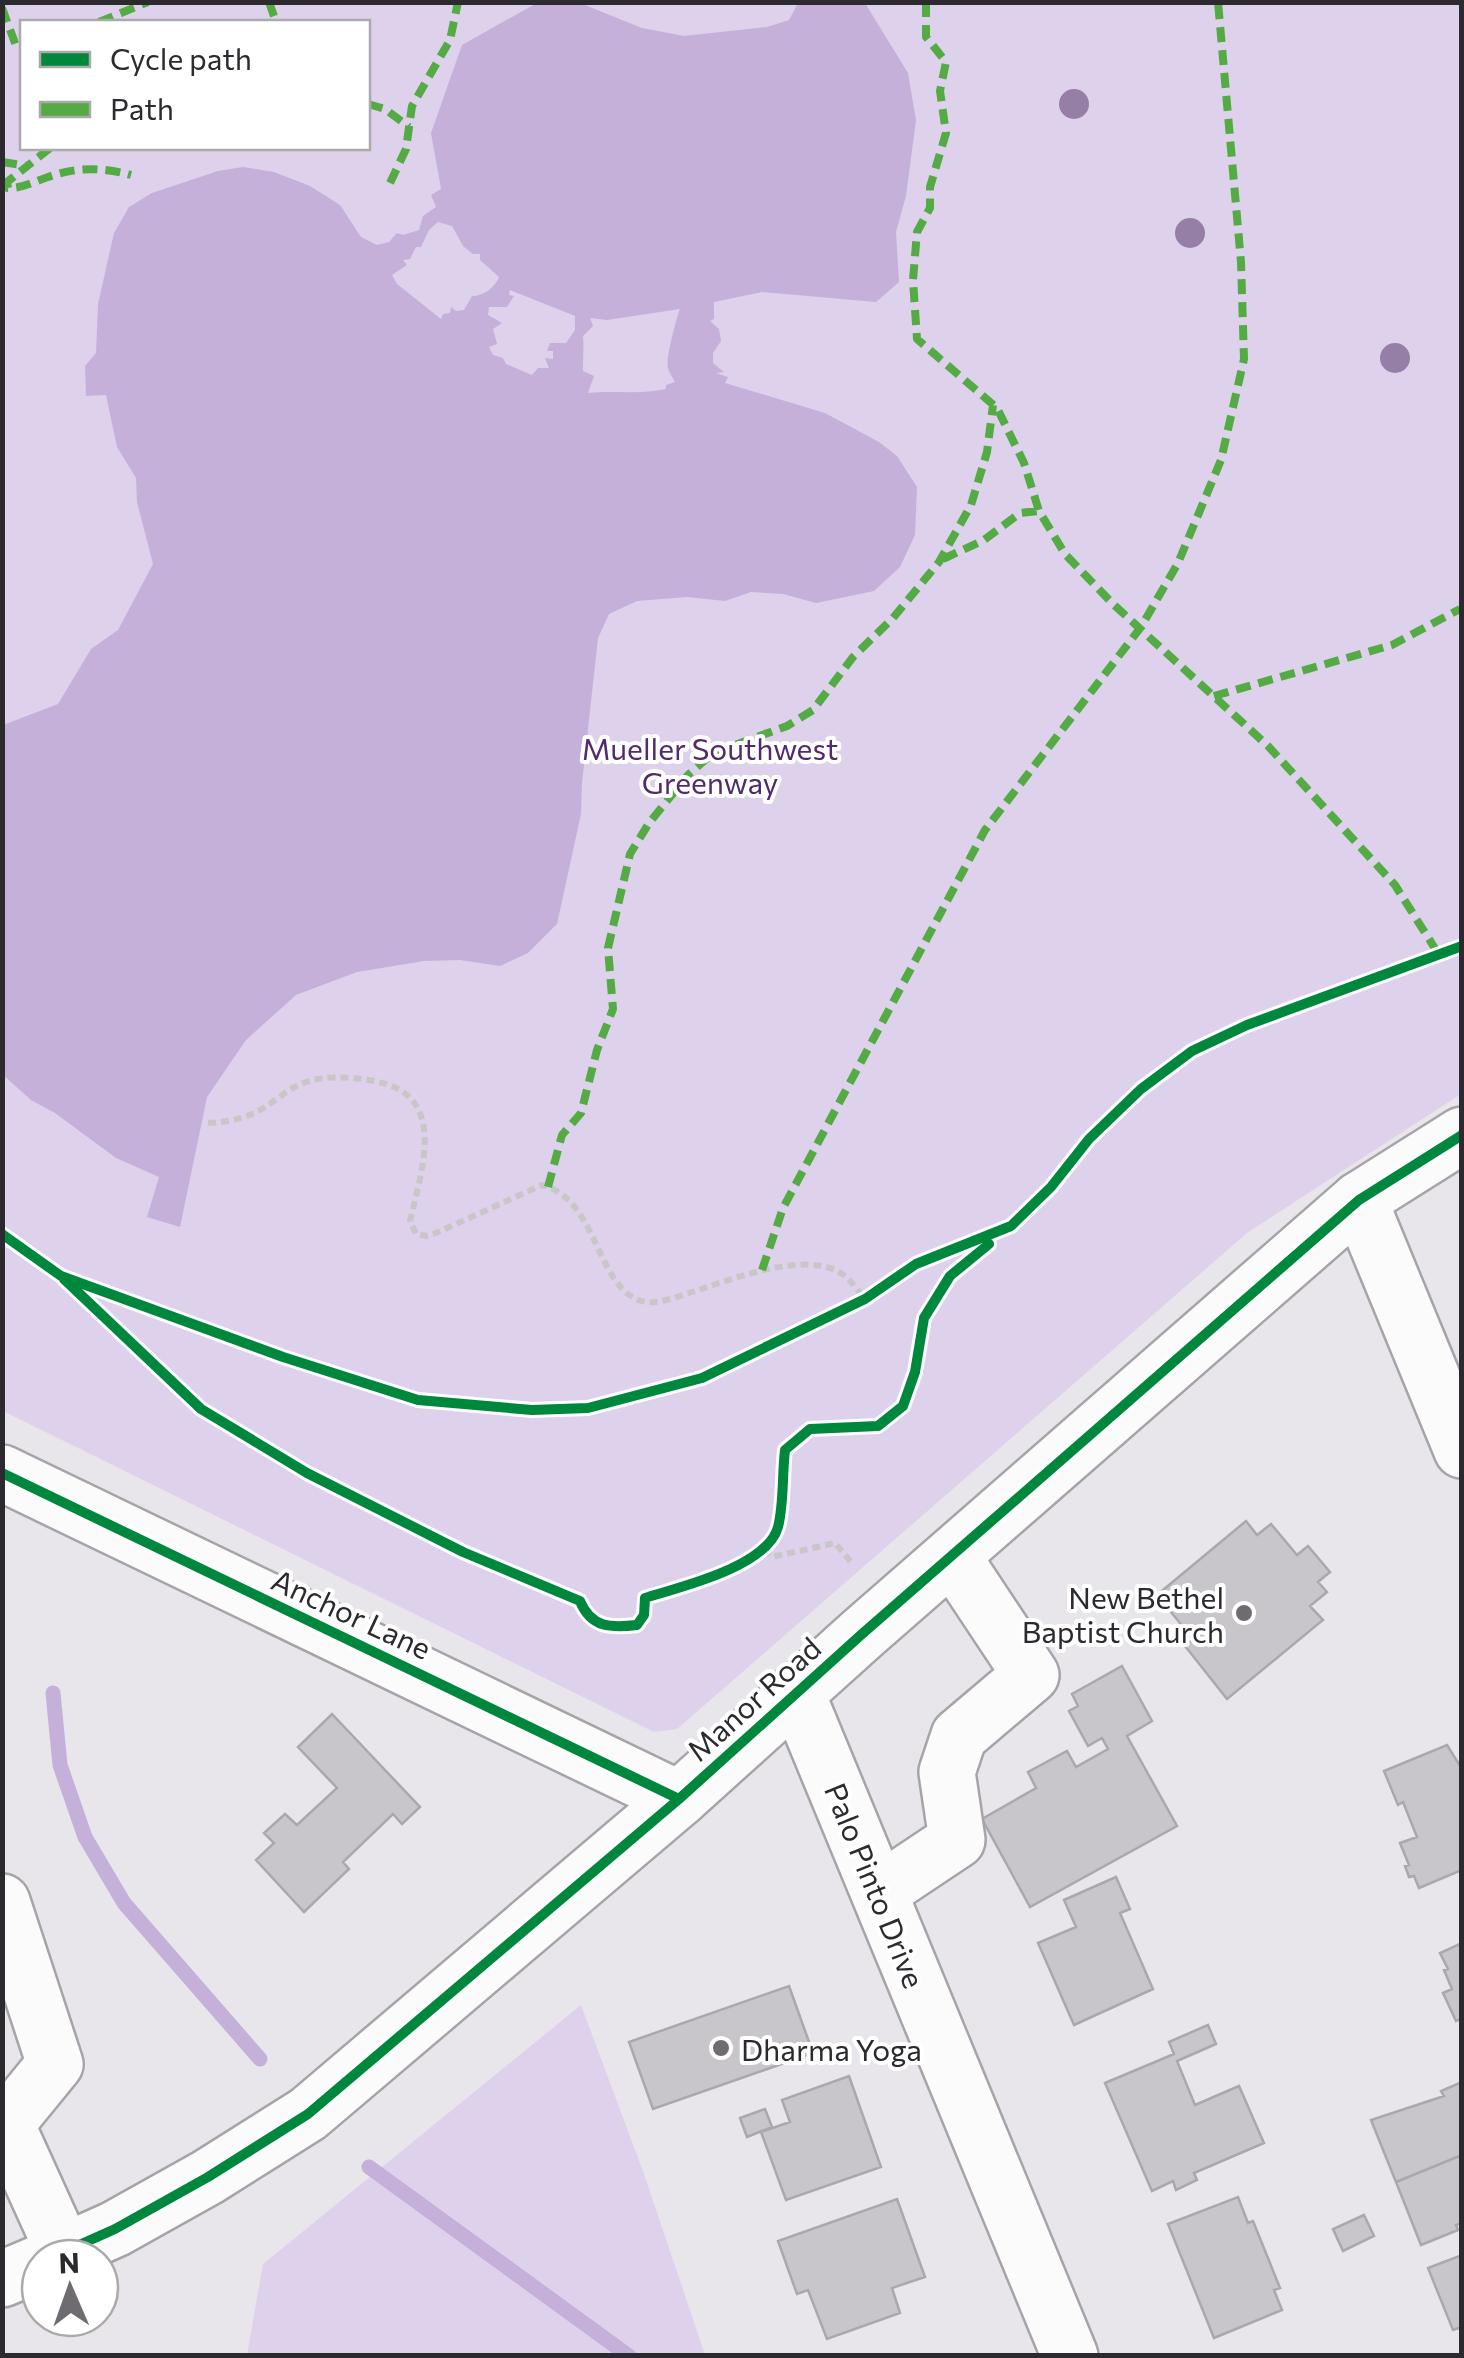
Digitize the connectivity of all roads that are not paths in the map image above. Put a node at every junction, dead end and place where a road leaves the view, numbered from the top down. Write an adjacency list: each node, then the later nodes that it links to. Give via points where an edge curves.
1 (1462, 1135): 2 (main road, Manor Road)
2 (1360, 1200): 3 (main road); 5 (main road, Manor Road)
3 (1462, 1450)
4 (2, 1474): 7 (main road, Anchor Lane)
5 (952, 1556): 6 (main road, Manor Road); 8 (main road, via 1031,1675 959,1736 946,1772 957,1840)
6 (796, 1692): 7 (main road, Manor Road); 8 (main road, Palo Pinto Drive)
7 (679, 1799): 12 (main road, Manor Road, via 308,2114)
8 (878, 1892): 13 (main road, Palo Pinto Drive)
9 (2, 1902): 10 (main road, via 55,2064)
10 (4, 2124): 11 (main road)
11 (44, 2238)
12 (96, 2238)
13 (1070, 2356)

